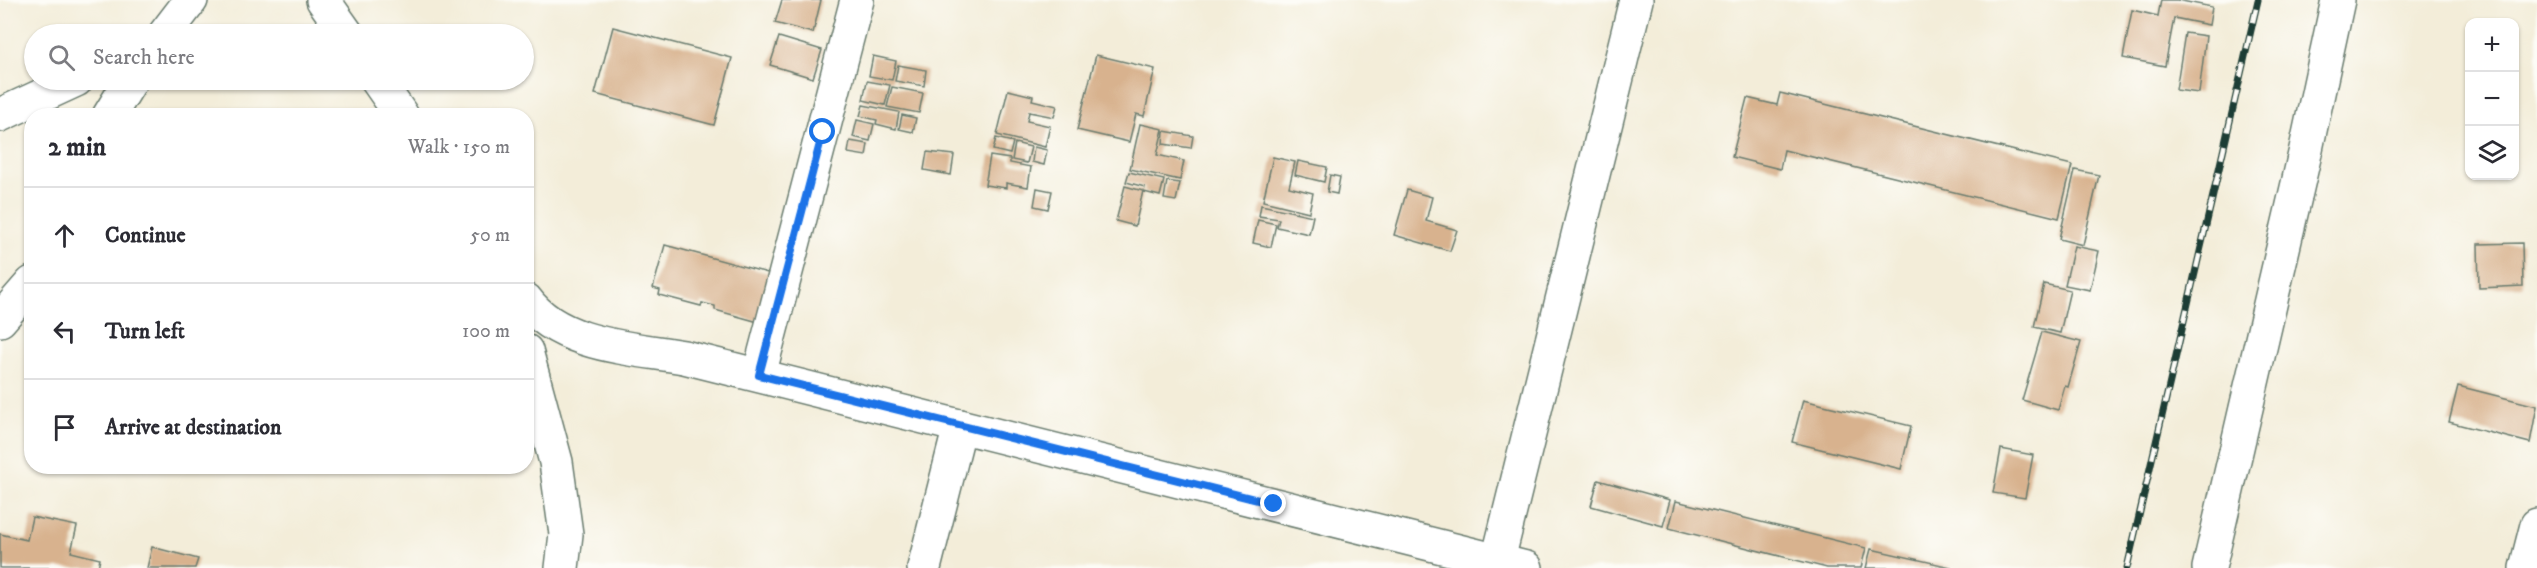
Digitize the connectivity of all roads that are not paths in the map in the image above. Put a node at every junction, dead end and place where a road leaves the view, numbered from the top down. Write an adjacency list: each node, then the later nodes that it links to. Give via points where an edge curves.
1 (192, 0): 6 (street)
2 (323, 0): 7 (street)
3 (857, 0): 17 (street)
4 (1636, 0): 21 (street)
5 (2338, 0): 24 (street)
6 (173, 24)
7 (340, 24)
8 (54, 90): 13 (street)
9 (125, 90): 11 (street)
10 (384, 90): 12 (street)
11 (114, 108)
12 (396, 108)
13 (0, 115)
14 (24, 292): 16 (street)
15 (534, 310): 17 (street, via 565,332)
16 (0, 320)
17 (759, 375): 19 (street)
18 (534, 381): 22 (street, via 556,462 566,534)
19 (960, 426): 21 (street); 23 (street)
20 (2537, 525): 25 (street)
21 (1507, 566)
22 (562, 568)
23 (924, 568)
24 (2209, 568)
25 (2526, 568)

